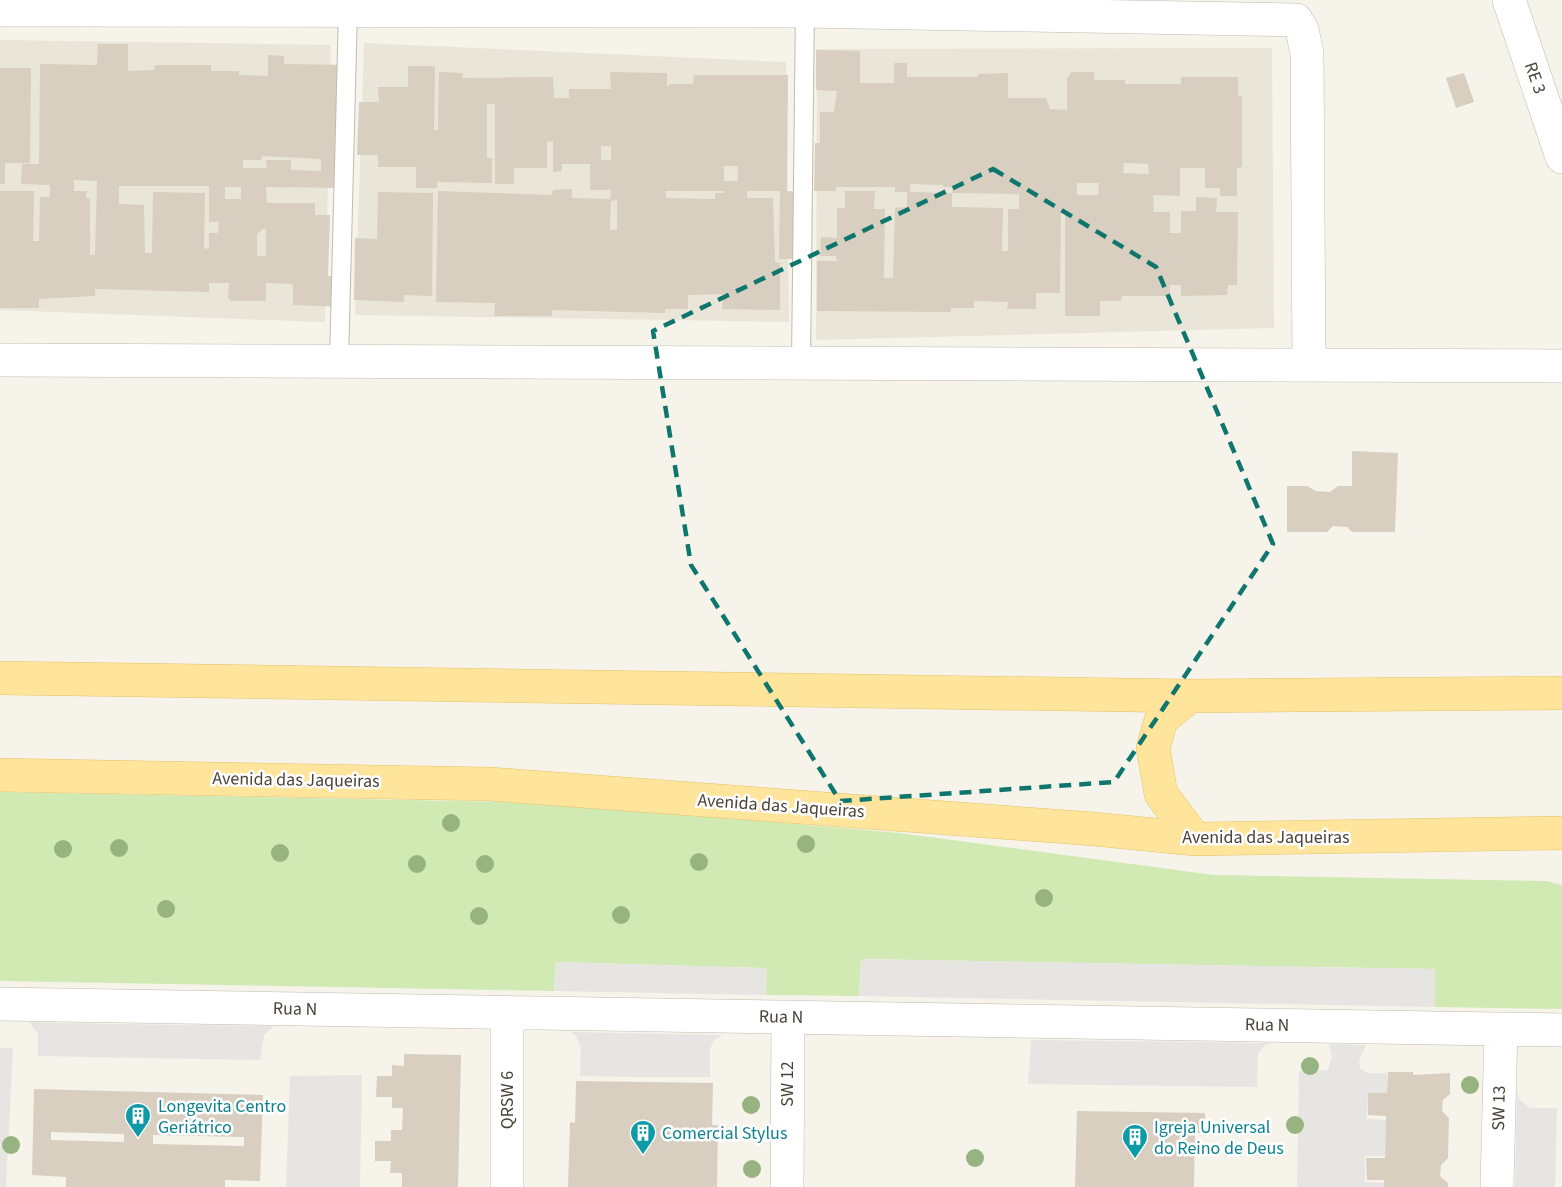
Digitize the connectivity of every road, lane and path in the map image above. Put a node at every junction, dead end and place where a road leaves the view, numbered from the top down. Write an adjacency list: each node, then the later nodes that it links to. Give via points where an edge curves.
1 (1509, 0): 6 (street, RE 3)
2 (401, 5): 3 (street); 5 (street)
3 (805, 5): 9 (lane); 10 (street, via 1296,20 1307,53)
4 (0, 10): 5 (street)
5 (348, 10): 8 (lane)
6 (1559, 141)
7 (0, 360): 8 (street)
8 (339, 361): 9 (street)
9 (801, 363): 10 (street)
10 (1310, 365): 11 (street)
11 (1562, 366)
12 (0, 678): 14 (main road)
13 (1562, 693): 14 (main road)
14 (1190, 696): 17 (main road, via 1161,720 1153,748 1161,794)
15 (0, 775): 17 (main road, Avenida das Jaqueiras, via 490,784)
16 (1562, 833): 17 (main road, Avenida das Jaqueiras)
17 (1195, 839)
18 (0, 1004): 19 (street, Rua N)
19 (507, 1012): 20 (street, Rua N); 23 (street, QRSW 6)
20 (788, 1017): 21 (street, Rua N); 24 (street, SW 12)
21 (1501, 1029): 22 (street, Rua N); 25 (street, SW 13)
22 (1562, 1030)
23 (507, 1187)
24 (787, 1187)
25 (1497, 1187)

